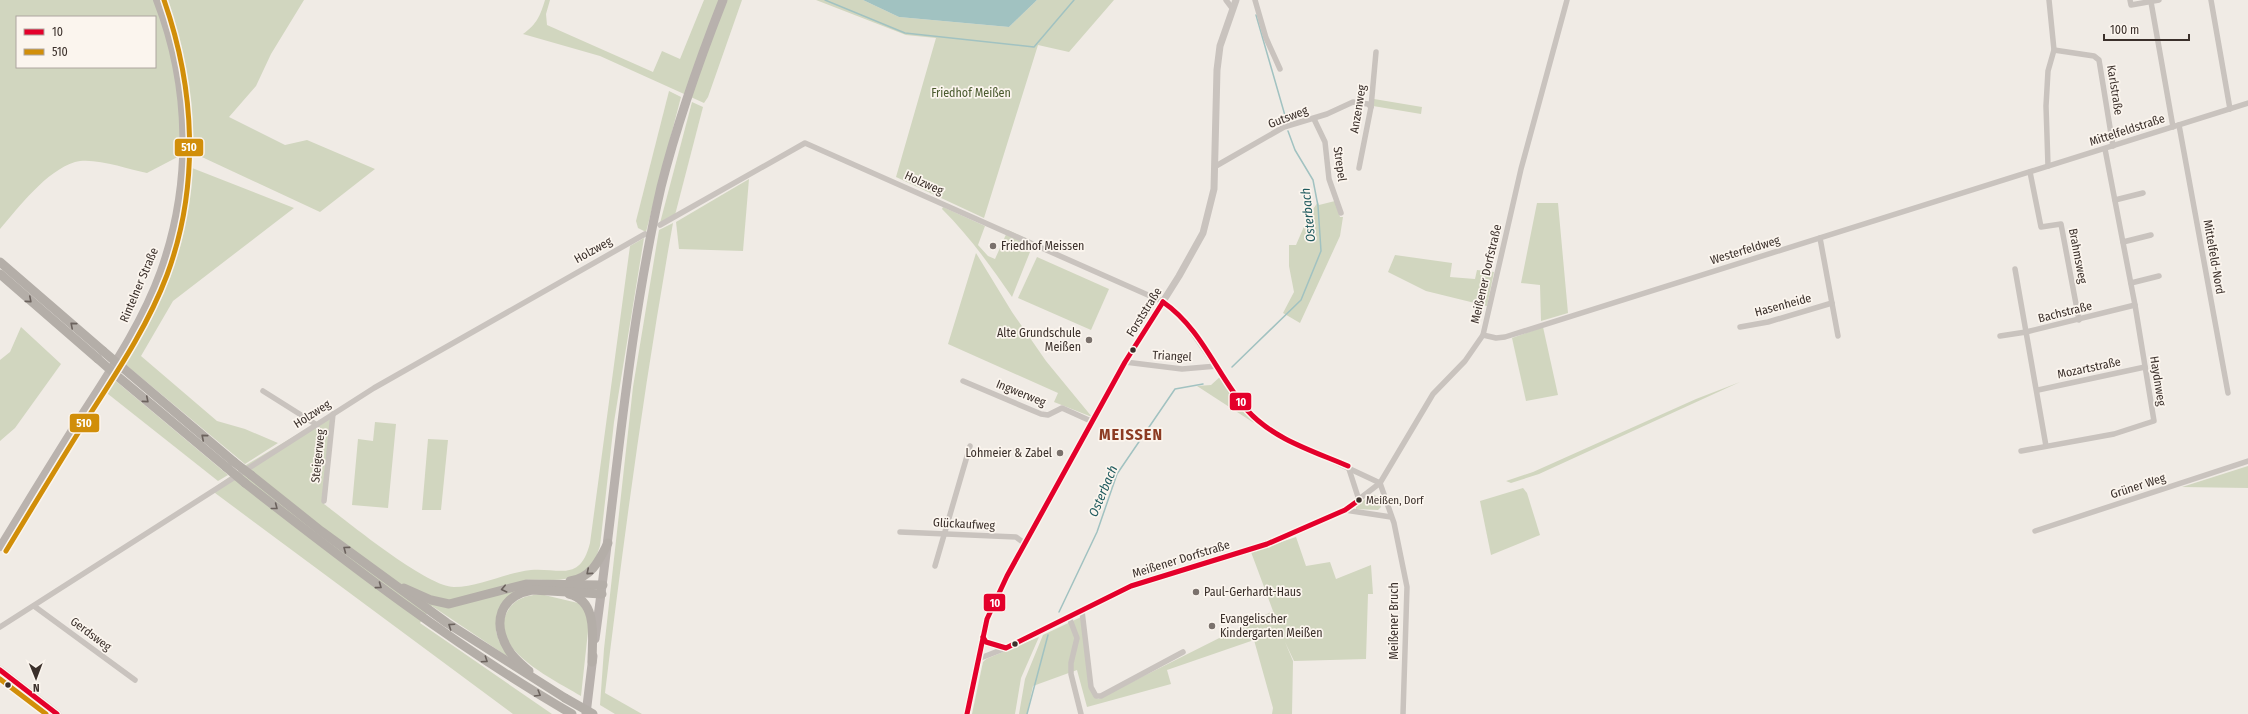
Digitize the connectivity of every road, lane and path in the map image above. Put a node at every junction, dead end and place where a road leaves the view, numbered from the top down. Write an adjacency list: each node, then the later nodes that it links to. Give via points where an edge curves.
1 (157, 0): 76 (main road, Rintelner Straße, via 178,73 183,117 181,189 168,250 137,324)
2 (723, 0): 74 (main road, via 684,106 662,186 638,308)
3 (1226, 0): 12 (street)
4 (1236, 0): 12 (street, Forststraße)
5 (1255, 0): 15 (street, via 1266,38)
6 (1567, 0): 47 (street, Meißener Dorfstraße, via 1521,169)
7 (2049, 0): 13 (street)
8 (2130, 0): 11 (street, via 2131,5)
9 (2159, 0): 11 (street)
10 (2211, 0): 18 (street)
11 (2151, 2): 20 (street, Mittelfeld-Nord)
12 (1232, 8): 23 (street, Forststraße, via 1220,46 1217,70)
13 (2054, 50): 21 (street, Karlstraße, via 2094,56 2099,60); 24 (street, via 2048,71 2046,106)
14 (1376, 52): 17 (street, Anzenweg)
15 (1280, 69)
16 (2248, 103): 18 (street, Mittelfeldstraße)
17 (1371, 107): 19 (street, Gutsweg, via 1368,104 1353,102); 25 (street, Anzenweg)
18 (2230, 109): 20 (street, Mittelfeldstraße)
19 (1314, 118): 23 (street, Gutsweg, via 1284,127); 30 (street, Strepel, via 1325,142 1329,179)
20 (2176, 126): 21 (street, Mittelfeldstraße); 57 (street, Mittelfeld-Nord)
21 (2113, 146): 22 (street, Mittelfeldstraße)
22 (2105, 149): 24 (street, Mittelfeldstraße); 29 (street, Haydnweg)
23 (1216, 166): 41 (street, Forststraße, via 1212,203 1203,233)
24 (2048, 166): 26 (street, Mittelfeldstraße)
25 (1359, 168)
26 (2030, 172): 27 (street, Mittelfeldstraße); 44 (street, Brahmsweg, via 2041,227 2061,224)
27 (2013, 177): 34 (street, Westerfeldweg)
28 (2143, 193): 29 (street)
29 (2115, 200): 35 (street, Haydnweg)
30 (1341, 213)
31 (660, 225): 41 (street, Holzweg, via 804,143)
32 (645, 234): 58 (street, Holzweg, via 437,350)
33 (2151, 235): 35 (street)
34 (1820, 238): 42 (street); 47 (street, Westerfeldweg, via 1505,337)
35 (2123, 242): 40 (street, Haydnweg)
36 (0, 262): 50 (highway, one-way to 36)
37 (2015, 269): 46 (street)
38 (0, 274): 50 (highway, one-way to 50)
39 (2159, 276): 40 (street)
40 (2131, 283): 43 (street, Haydnweg)
41 (1163, 302): 51 (street, Forststraße); 52 (street, via 1183,319)
42 (1832, 303): 45 (street, Hasenheide, via 1768,322); 48 (street)
43 (2135, 305): 44 (street, Bachstraße); 53 (street, Haydnweg)
44 (2079, 320): 46 (street, Bachstraße)
45 (1740, 327)
46 (2026, 332): 49 (street, Bachstraße); 55 (street)
47 (1483, 335): 66 (street, Meißener Dorfstraße, via 1465,360 1433,394)
48 (1838, 336)
49 (2000, 336)
50 (100, 355): 78 (highway, one-way to 50, bridge, via 234,462 123,368); 94 (highway, one-way to 94, bridge, via 116,375 226,468 397,599 512,678)
51 (1126, 362): 52 (street, Triangel, via 1182,369); 59 (street, Forststraße)
52 (1217, 366): 65 (street, via 1239,400 1258,421 1286,439)
53 (2145, 367): 55 (street, Mozartstraße); 62 (street, Haydnweg, via 2154,421 2114,434)
54 (963, 381): 59 (street, Ingwerweg, via 1041,414 1048,415 1062,408)
55 (2038, 390): 62 (street)
56 (263, 391): 60 (street)
57 (2228, 393)
58 (333, 414): 60 (street, Holzweg); 68 (street, Steigerweg)
59 (1093, 422): 75 (street, Forststraße)
60 (317, 424): 81 (street, Holzweg)
61 (970, 446): 73 (street)
62 (2046, 446): 63 (street, Haydnweg)
63 (2021, 451)
64 (2248, 461): 71 (street, Grüner Weg)
65 (1348, 466): 66 (street); 67 (street)
66 (1380, 483): 67 (street, Meißener Dorfstraße); 70 (street, Meißener Bruch)
67 (1359, 500): 69 (street, Meißener Dorfstraße)
68 (324, 501)
69 (1345, 510): 70 (street); 82 (street, Meißener Dorfstraße, via 1266,544 1131,586)
70 (1391, 517): 99 (street, Meißener Bruch, via 1407,587)
71 (2035, 531)
72 (900, 532): 73 (street, Glückaufweg)
73 (945, 533): 75 (street, Glückaufweg, via 1016,537); 77 (street)
74 (608, 543): 79 (highway, one-way to 79, via 599,562 589,573); 80 (main road)
75 (1024, 543): 85 (street, Forststraße, via 987,619)
76 (0, 547)
77 (935, 566)
78 (388, 581): 79 (highway, one-way to 78, via 519,586 448,604 431,600); 92 (highway, one-way to 78, via 505,662)
79 (557, 587): 80 (highway); 89 (highway, via 580,598 590,611); 92 (highway, via 532,590 514,596 506,602 499,627 508,650)
80 (602, 590): 89 (main road)
81 (34, 606): 84 (street, Holzweg); 91 (street, Gerdsweg)
82 (1082, 611): 83 (street, Meißener Dorfstraße); 87 (street, via 1091,687 1096,696 1101,696)
83 (1069, 617): 86 (street, Meißener Dorfstraße); 98 (street, via 1077,638 1071,674)
84 (0, 627)
85 (983, 637): 86 (street, via 986,642); 88 (street, Forststraße)
86 (1006, 648): 88 (street, Meißener Dorfstraße)
87 (1183, 652)
88 (978, 658): 97 (street)
89 (592, 662): 95 (main road)
90 (0, 670): 93 (main road)
91 (135, 680)
92 (544, 684): 96 (highway, bridge)
93 (57, 714)
94 (572, 714)
95 (586, 714)
96 (593, 714)
97 (967, 714)
98 (1081, 714)
99 (1404, 714)

